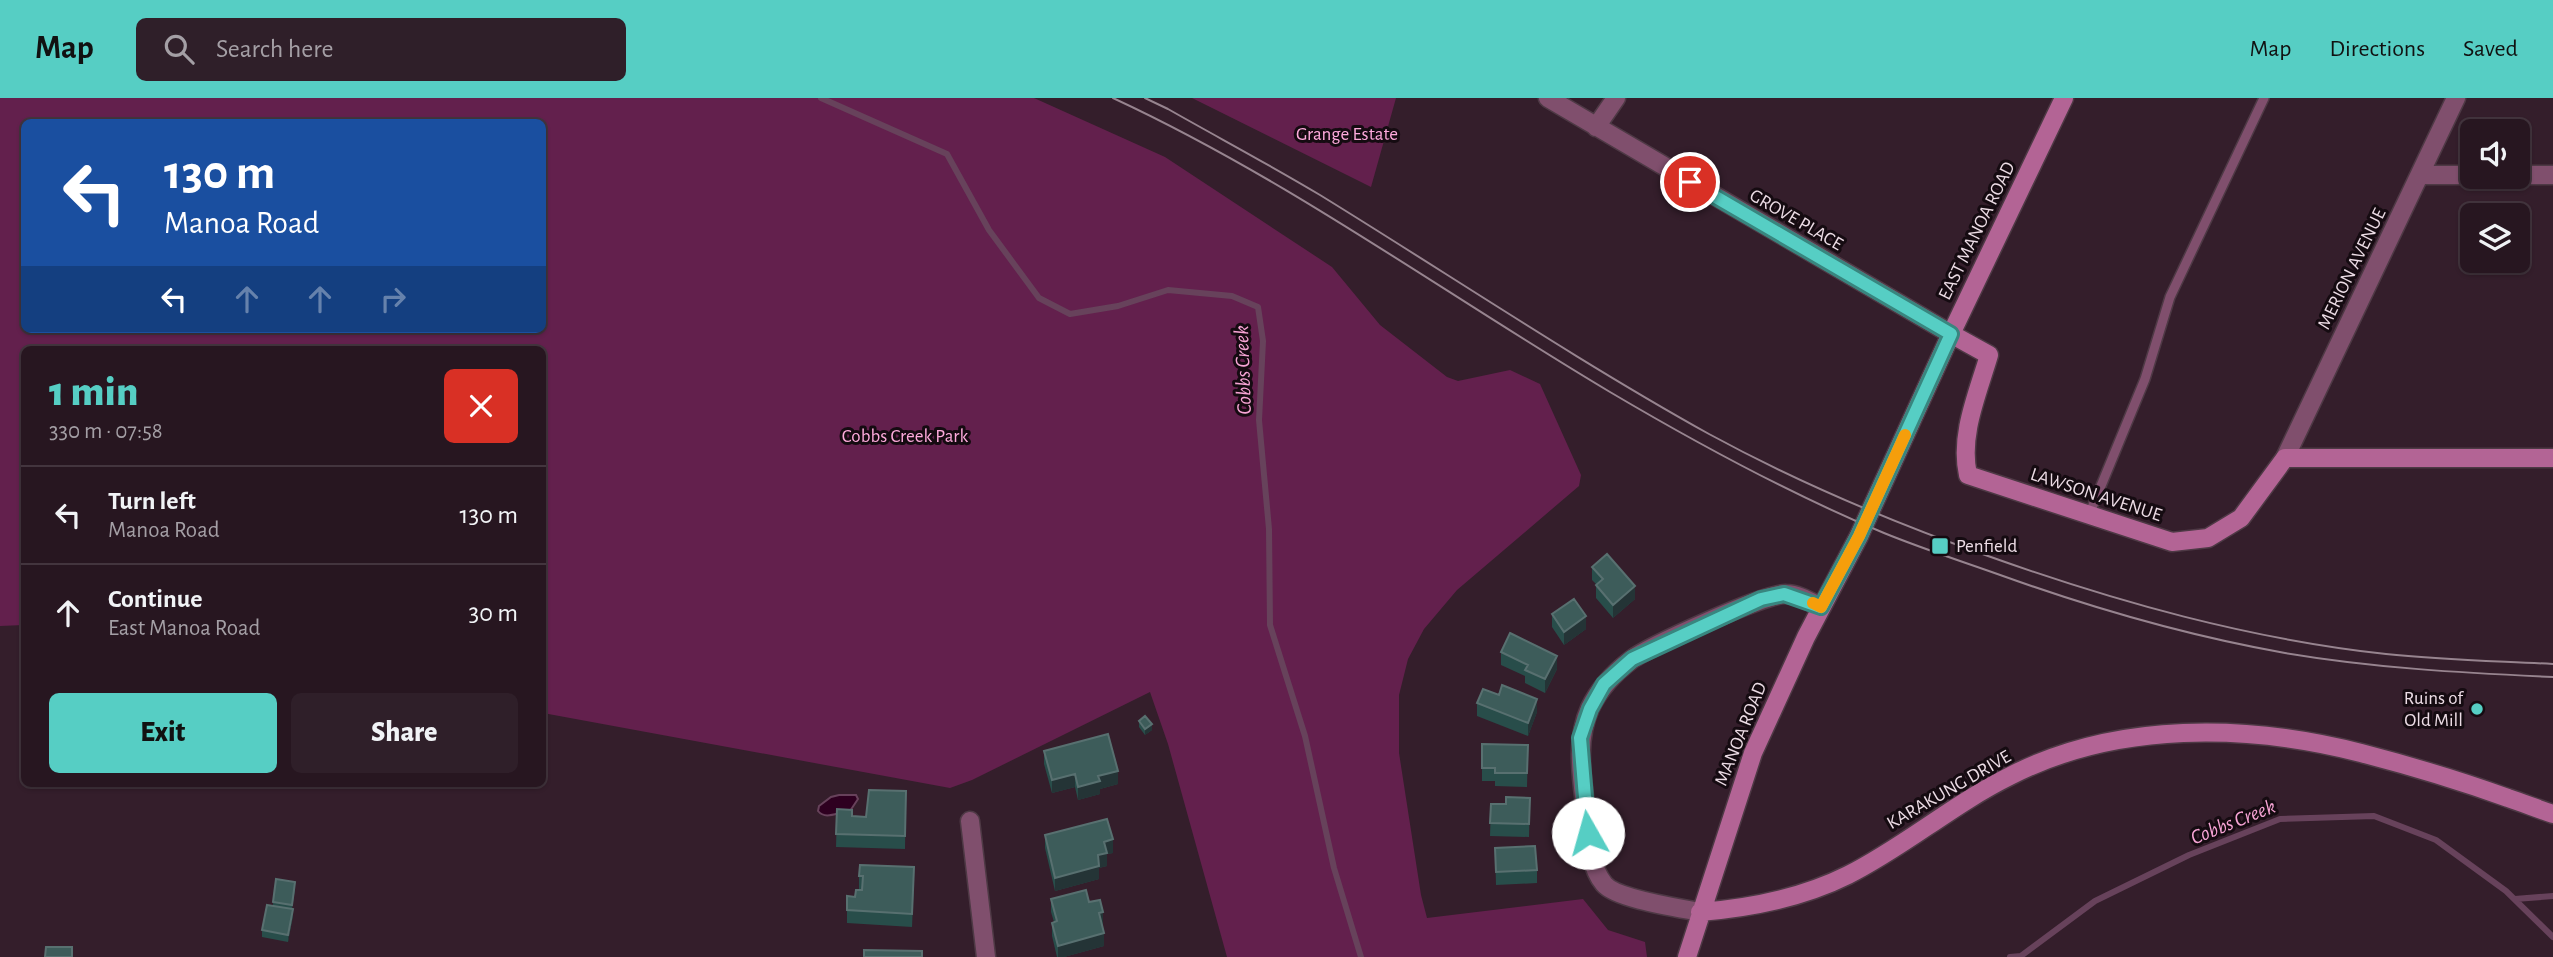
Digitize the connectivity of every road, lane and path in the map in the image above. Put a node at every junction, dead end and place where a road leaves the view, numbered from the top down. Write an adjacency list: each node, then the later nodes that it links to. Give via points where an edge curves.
1 (1548, 98): 6 (street, GROVE PLACE)
2 (1616, 98): 6 (street)
3 (2064, 98): 11 (street, EAST MANOA ROAD)
4 (2264, 98): 14 (lane, via 2170,297 2145,379)
5 (2456, 98): 7 (street, MERION AVENUE)
6 (1596, 127): 11 (street, GROVE PLACE)
7 (2420, 175): 8 (street); 13 (street, MERION AVENUE)
8 (2460, 175)
9 (2530, 175): 10 (street)
10 (2553, 175)
11 (1951, 334): 14 (street, LAWSON AVENUE, via 1989,355 1967,434 1968,475); 15 (street, EAST MANOA ROAD)
12 (2553, 457): 13 (street)
13 (2285, 458): 14 (street, LAWSON AVENUE, via 2241,518 2208,538 2172,542)
14 (2089, 515)
15 (1859, 536): 16 (street, MANOA ROAD)
16 (1821, 607): 19 (street, MANOA ROAD, via 1753,753); 19 (street, via 1784,594 1761,599 1640,654 1604,684 1590,709 1580,738 1586,815 1591,851 1605,886)
17 (2553, 814): 19 (street, KARAKUNG DRIVE, via 2415,768 2323,745 2229,733 2151,736 2092,747 2011,775 1849,875 1810,891 1741,909)
18 (970, 821): 20 (street)
19 (1700, 912): 21 (street, MANOA ROAD)
20 (986, 957)
21 (1687, 957)

